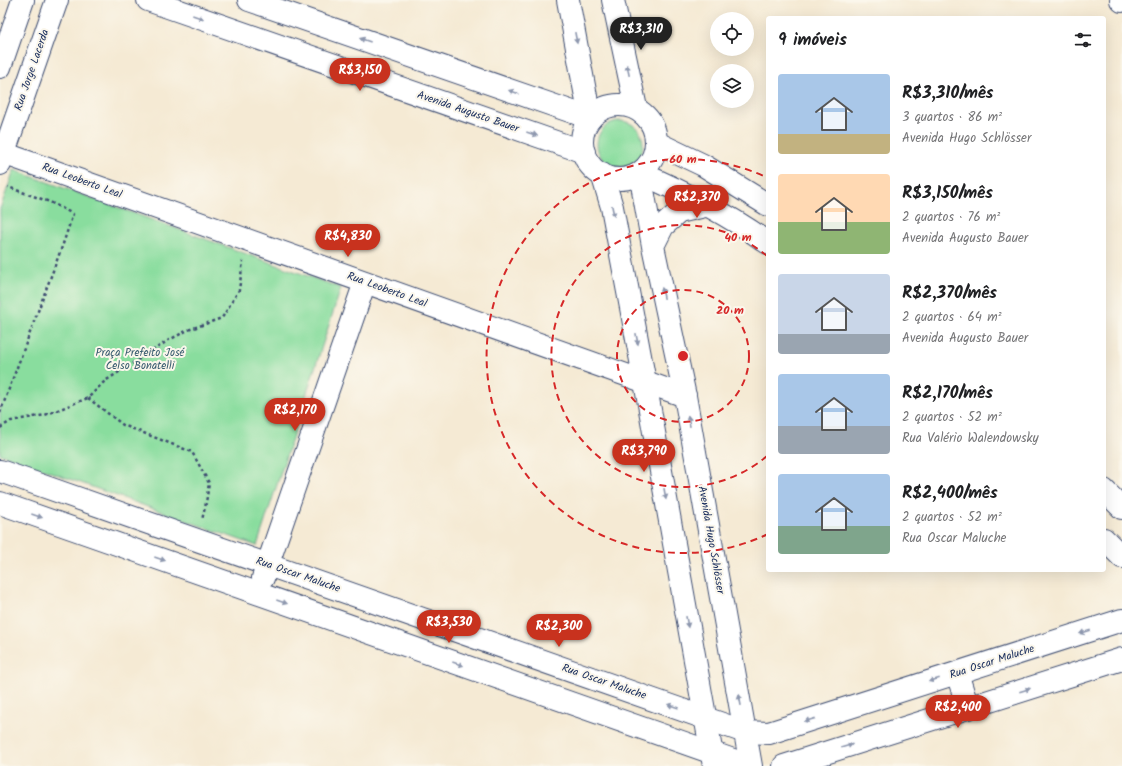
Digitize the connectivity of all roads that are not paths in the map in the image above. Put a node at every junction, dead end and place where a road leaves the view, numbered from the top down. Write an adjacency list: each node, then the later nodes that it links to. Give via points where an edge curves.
1 (23, 0): 9 (street)
2 (57, 0): 14 (street, Rua Jorge Lacerda)
3 (148, 0): 8 (street, Avenida Augusto Bauer, one-way to 8)
4 (249, 0): 7 (street)
5 (568, 0): 11 (street, one-way to 11)
6 (613, 0): 10 (street, one-way to 6)
7 (328, 28): 8 (street); 11 (street, one-way to 7)
8 (318, 59): 13 (street, Avenida Augusto Bauer, one-way to 13)
9 (0, 67)
10 (636, 108): 11 (street, via 624,105 611,106); 12 (street, via 651,123)
11 (590, 118): 13 (street, via 582,140)
12 (656, 143): 15 (street, via 654,155); 17 (street, via 703,165)
13 (584, 152): 16 (street, via 588,161)
14 (1, 156): 21 (street, Rua Leoberto Leal)
15 (640, 173): 16 (street, via 621,178); 18 (street); 20 (street, Avenida Hugo Schlösser)
16 (602, 174): 22 (street, one-way to 22, via 612,207)
17 (766, 204)
18 (709, 205): 19 (street); 20 (street, via 679,212 663,226)
19 (766, 242)
20 (653, 246): 23 (street, Avenida Hugo Schlösser, one-way to 20)
21 (364, 282): 22 (street, Rua Leoberto Leal); 30 (street)
22 (645, 382): 23 (street, Rua Leoberto Leal); 38 (street, one-way to 38)
23 (685, 396): 39 (street, Avenida Hugo Schlösser, one-way to 23)
24 (0, 471): 30 (street, Rua Oscar Maluche)
25 (1106, 492): 27 (street)
26 (0, 503): 31 (street, one-way to 31)
27 (1122, 508)
28 (1106, 541): 29 (street)
29 (1122, 557)
30 (267, 564): 31 (street); 33 (street, Rua Oscar Maluche)
31 (257, 593): 34 (street, one-way to 34)
32 (1122, 620): 36 (street, Rua Oscar Maluche, one-way to 36)
33 (438, 624): 34 (street); 38 (street, Rua Oscar Maluche, one-way to 33)
34 (428, 654): 40 (street, one-way to 40)
35 (1122, 659): 37 (street, one-way to 35)
36 (957, 673): 37 (street); 39 (street, Rua Oscar Maluche, one-way to 39, via 769,733)
37 (968, 708): 42 (street, one-way to 37)
38 (704, 717): 39 (street, Rua Oscar Maluche); 40 (street)
39 (745, 732): 41 (street, Avenida Hugo Schlösser)
40 (713, 759): 41 (street)
41 (751, 766)
42 (784, 766)

